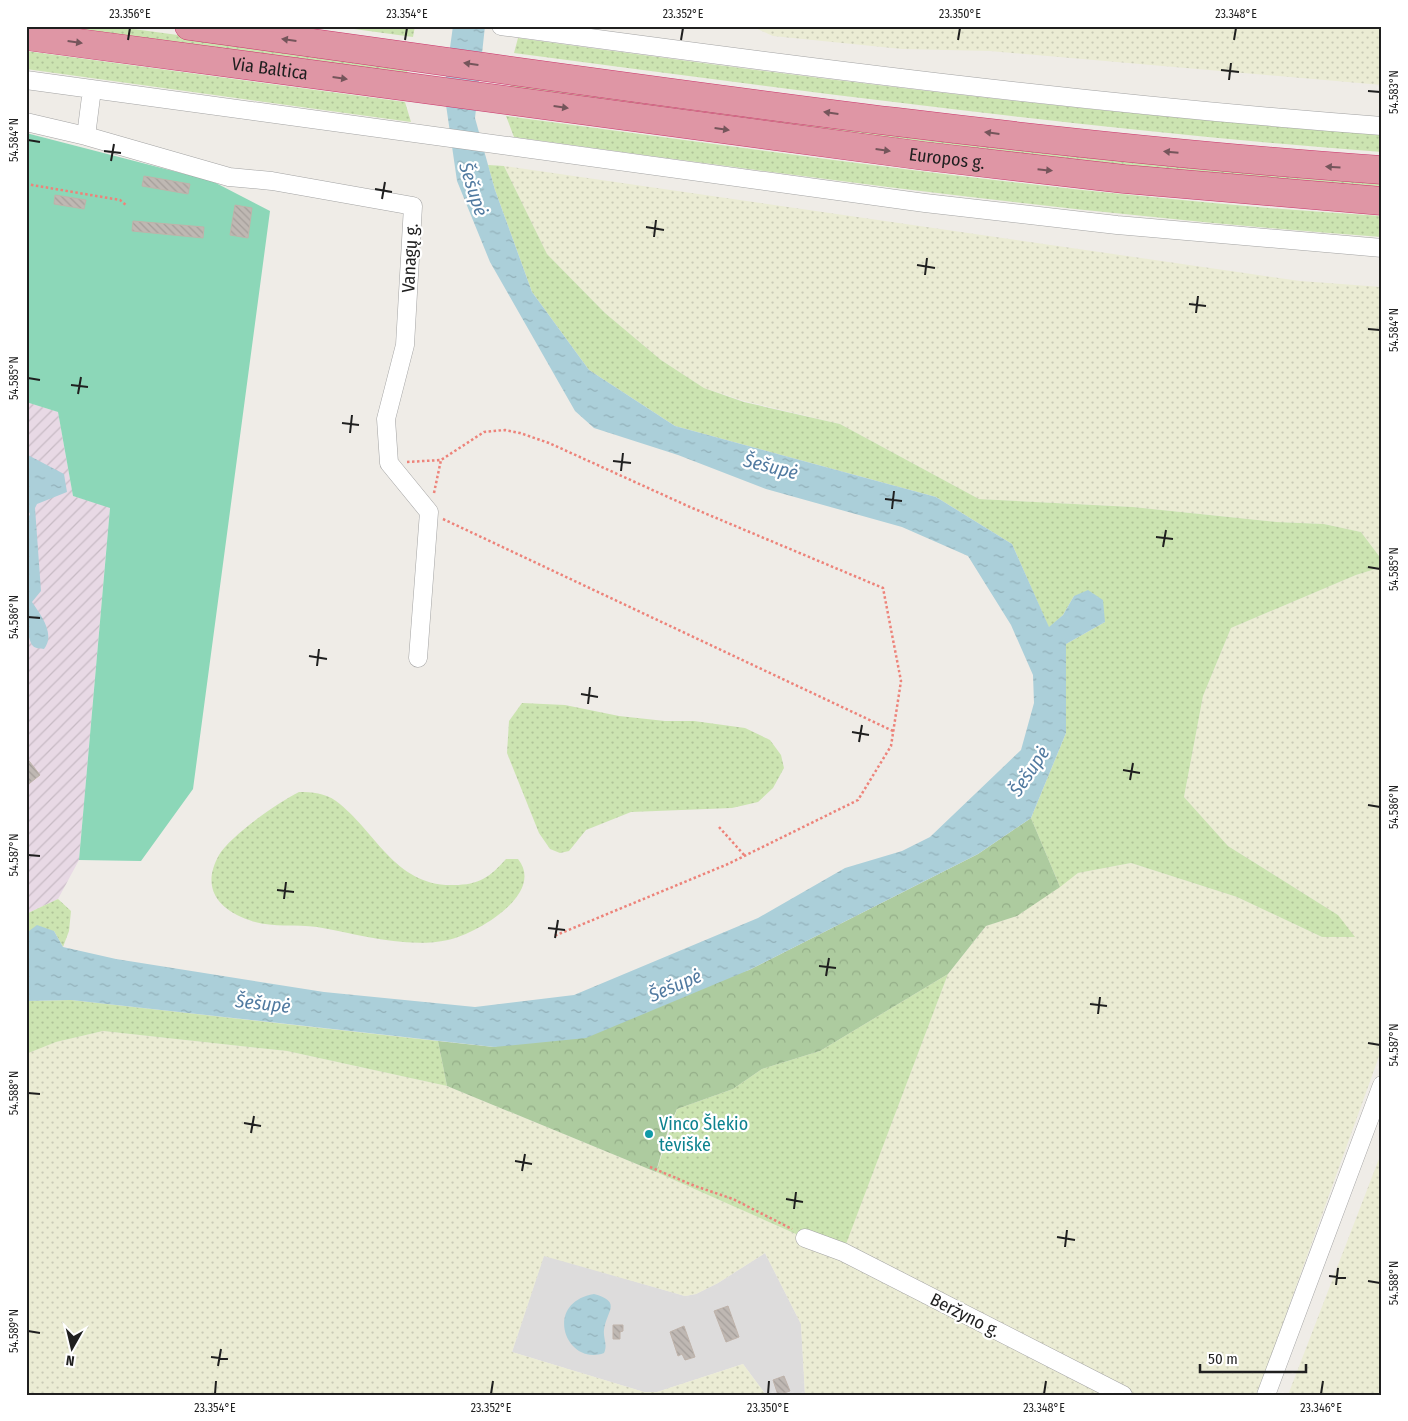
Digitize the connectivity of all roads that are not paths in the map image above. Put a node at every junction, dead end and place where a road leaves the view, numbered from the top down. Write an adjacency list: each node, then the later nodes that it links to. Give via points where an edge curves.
1 (189, 26): 4 (highway, Via Baltica, one-way to 1)
2 (501, 26): 9 (street, via 968,88)
3 (26, 36): 7 (highway, Via Baltica, one-way to 7)
4 (519, 71): 11 (highway, Europos g., one-way to 4, via 1030,138)
5 (26, 80): 6 (street)
6 (92, 89): 10 (street); 13 (street, via 1021,214)
7 (513, 101): 12 (highway, Europos g., one-way to 12, via 1015,167)
8 (26, 122): 10 (street, Vanagų g.)
9 (1382, 126)
10 (86, 136): 14 (street, Vanagų g., via 229,177 272,181 413,206 405,345 386,419 389,462 429,512)
11 (1382, 170)
12 (1382, 201)
13 (1382, 248)
14 (418, 658)
15 (1382, 1085): 18 (street)
16 (805, 1238): 17 (street, Beržyno g., via 843,1252)
17 (1124, 1395)
18 (1266, 1395)

